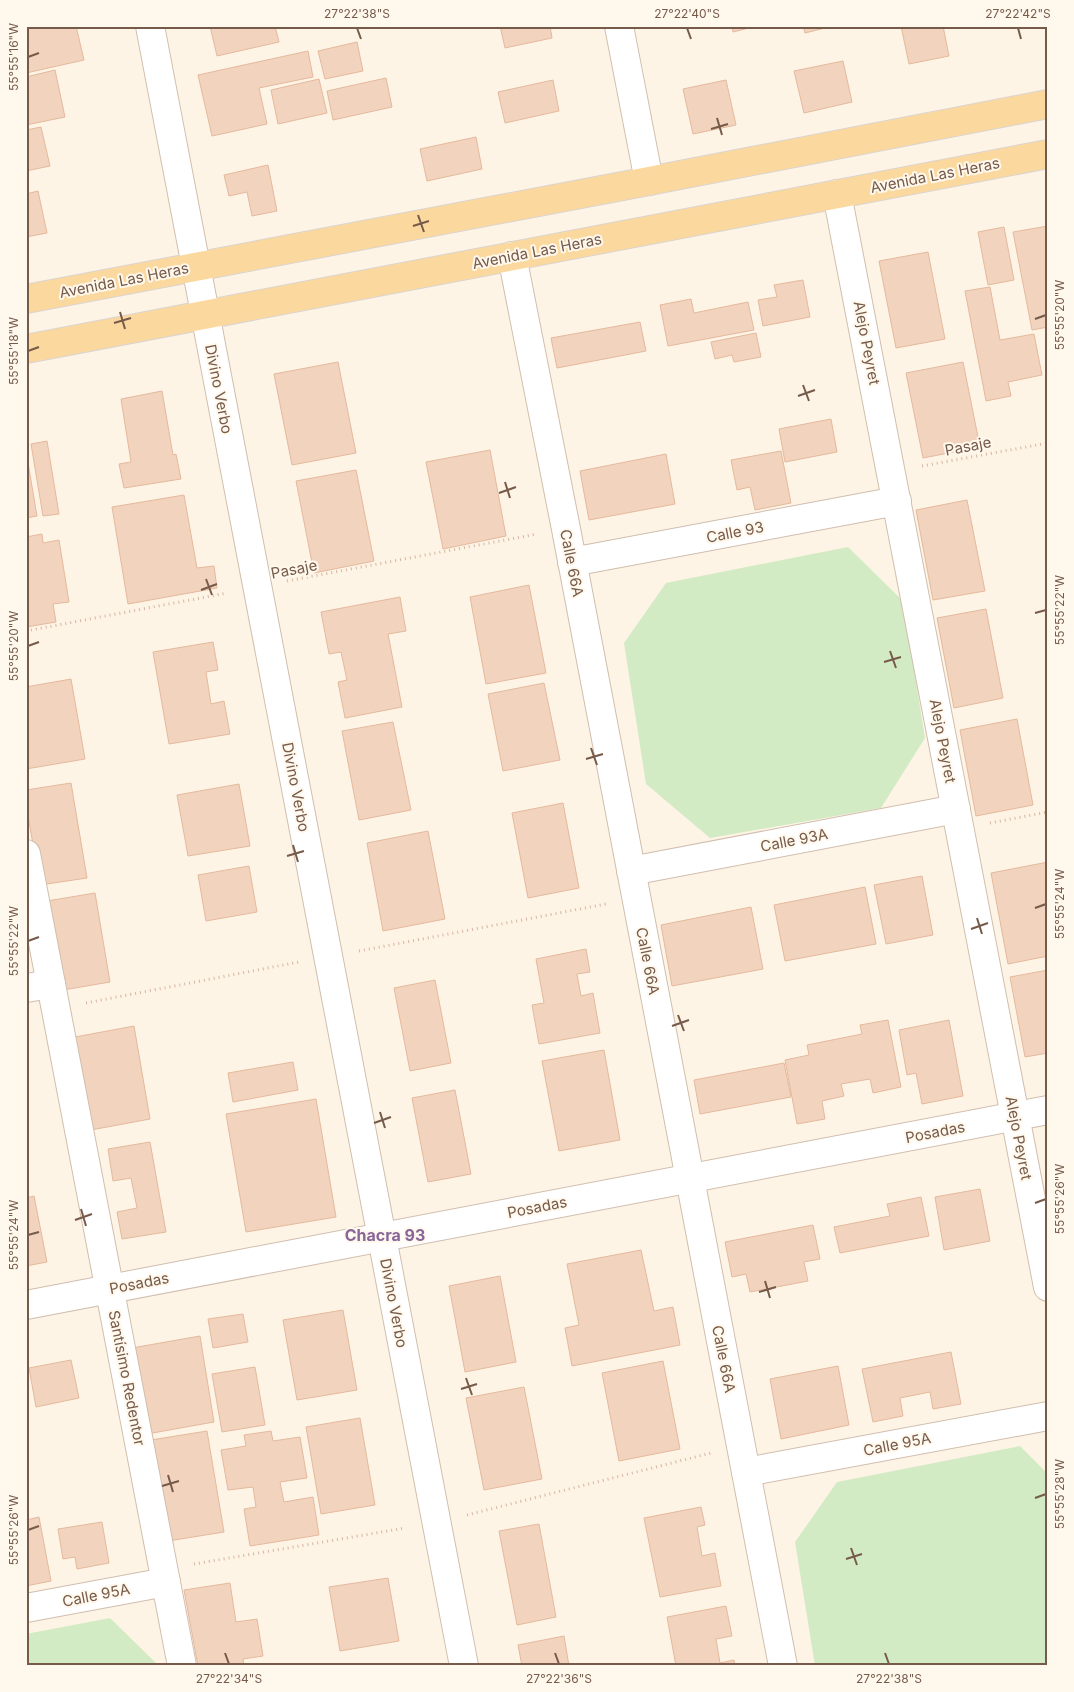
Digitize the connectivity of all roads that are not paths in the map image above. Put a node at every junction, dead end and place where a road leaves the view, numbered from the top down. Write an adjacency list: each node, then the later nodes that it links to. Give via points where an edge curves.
1 (150, 26): 8 (street, Divino Verbo)
2 (620, 26): 5 (street)
3 (1048, 104): 5 (main road, Avenida Las Heras)
4 (1048, 154): 6 (main road, Avenida Las Heras)
5 (649, 181): 8 (main road, Avenida Las Heras)
6 (837, 194): 7 (main road, Avenida Las Heras); 12 (street, Alejo Peyret)
7 (512, 256): 10 (main road, Avenida Las Heras); 13 (street, Calle 66A)
8 (196, 266): 9 (main road, Avenida Las Heras); 10 (street, Divino Verbo)
9 (26, 299)
10 (205, 315): 11 (main road, Avenida Las Heras); 21 (street, Divino Verbo)
11 (26, 349)
12 (897, 501): 13 (street, Calle 93); 14 (street, Alejo Peyret)
13 (572, 562): 16 (street, Calle 66A)
14 (958, 819): 16 (street, Calle 93A); 19 (street, Alejo Peyret)
15 (26, 854): 17 (street, Santísimo Redentor)
16 (631, 871): 20 (street, Calle 66A)
17 (39, 986): 23 (street, Santísimo Redentor)
18 (1048, 1110): 19 (street, Posadas)
19 (1015, 1116): 20 (street, Posadas); 22 (street, Alejo Peyret)
20 (690, 1178): 21 (street, Posadas); 26 (street, Calle 66A)
21 (382, 1237): 23 (street, Posadas); 30 (street, Divino Verbo)
22 (1048, 1287)
23 (110, 1289): 24 (street, Posadas); 27 (street, Santísimo Redentor)
24 (26, 1305)
25 (1048, 1416): 26 (street, Calle 95A)
26 (746, 1472): 31 (street, Calle 66A)
27 (166, 1582): 28 (street, Calle 95A); 29 (street, Santísimo Redentor)
28 (26, 1608)
29 (182, 1666)
30 (464, 1666)
31 (783, 1666)

